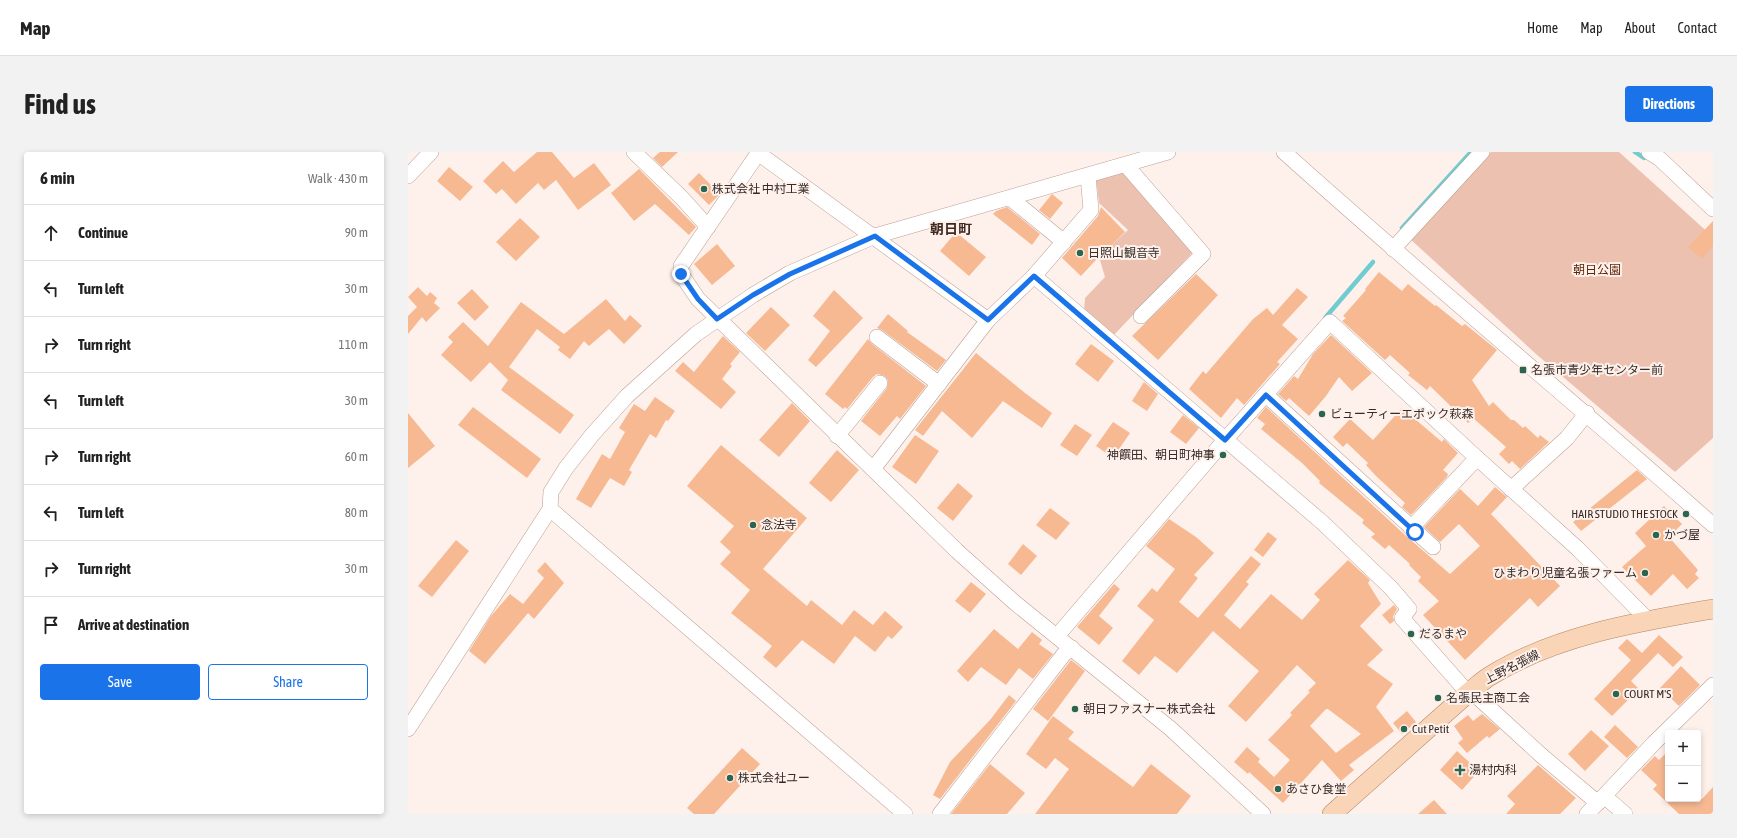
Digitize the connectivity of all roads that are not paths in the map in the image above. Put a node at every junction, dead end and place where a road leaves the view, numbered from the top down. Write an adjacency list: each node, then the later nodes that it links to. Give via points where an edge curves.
1 (431, 152): 9 (street)
2 (634, 152): 13 (street)
3 (1168, 152): 8 (street)
4 (1284, 152): 16 (street)
5 (1482, 152): 16 (street)
6 (759, 153): 13 (street); 14 (street)
7 (1652, 154): 12 (street)
8 (1126, 165): 10 (street); 18 (street, via 1203,254)
9 (408, 176)
10 (1088, 176): 11 (street); 15 (street, via 1091,210)
11 (1010, 198): 14 (street); 15 (street)
12 (1713, 209)
13 (708, 227): 19 (street, via 681,266 681,274 698,299)
14 (875, 236): 19 (street, via 790,274); 20 (street)
15 (1064, 242): 17 (street)
16 (1393, 249): 25 (street)
17 (1034, 276): 20 (street); 27 (street)
18 (1141, 316)
19 (717, 319): 26 (street); 31 (street, via 659,366 627,396 592,435 551,492)
20 (988, 320): 23 (street)
21 (877, 337): 23 (street)
22 (880, 383): 26 (street)
23 (939, 384): 29 (street)
24 (1266, 395): 27 (street); 28 (street, via 1330,322); 33 (street)
25 (1586, 413): 30 (street, via 1567,438); 32 (street)
26 (837, 436): 29 (street)
27 (1225, 440): 37 (street); 39 (street, via 1323,523 1391,588 1409,609 1402,618)
28 (1477, 458): 30 (street); 33 (street)
29 (872, 469): 37 (street, via 957,551)
30 (1511, 490): 36 (street, via 1577,548)
31 (550, 509): 41 (street); 43 (street)
32 (1713, 525)
33 (1411, 528): 34 (street)
34 (1433, 547)
35 (1713, 609): 36 (main road, 上野名張線)
36 (1648, 620): 39 (main road, 上野名張線, via 1536,653 1490,676)
37 (1057, 636): 38 (street)
38 (1072, 648): 44 (street, via 1064,654); 45 (street, via 1171,729)
39 (1470, 692): 42 (street, via 1542,756); 46 (main road, 上野名張線)
40 (1709, 695): 42 (street, via 1654,743)
41 (408, 729)
42 (1601, 799): 47 (street); 48 (street)
43 (905, 814)
44 (940, 814)
45 (1263, 814)
46 (1332, 814)
47 (1587, 814)
48 (1625, 814)

